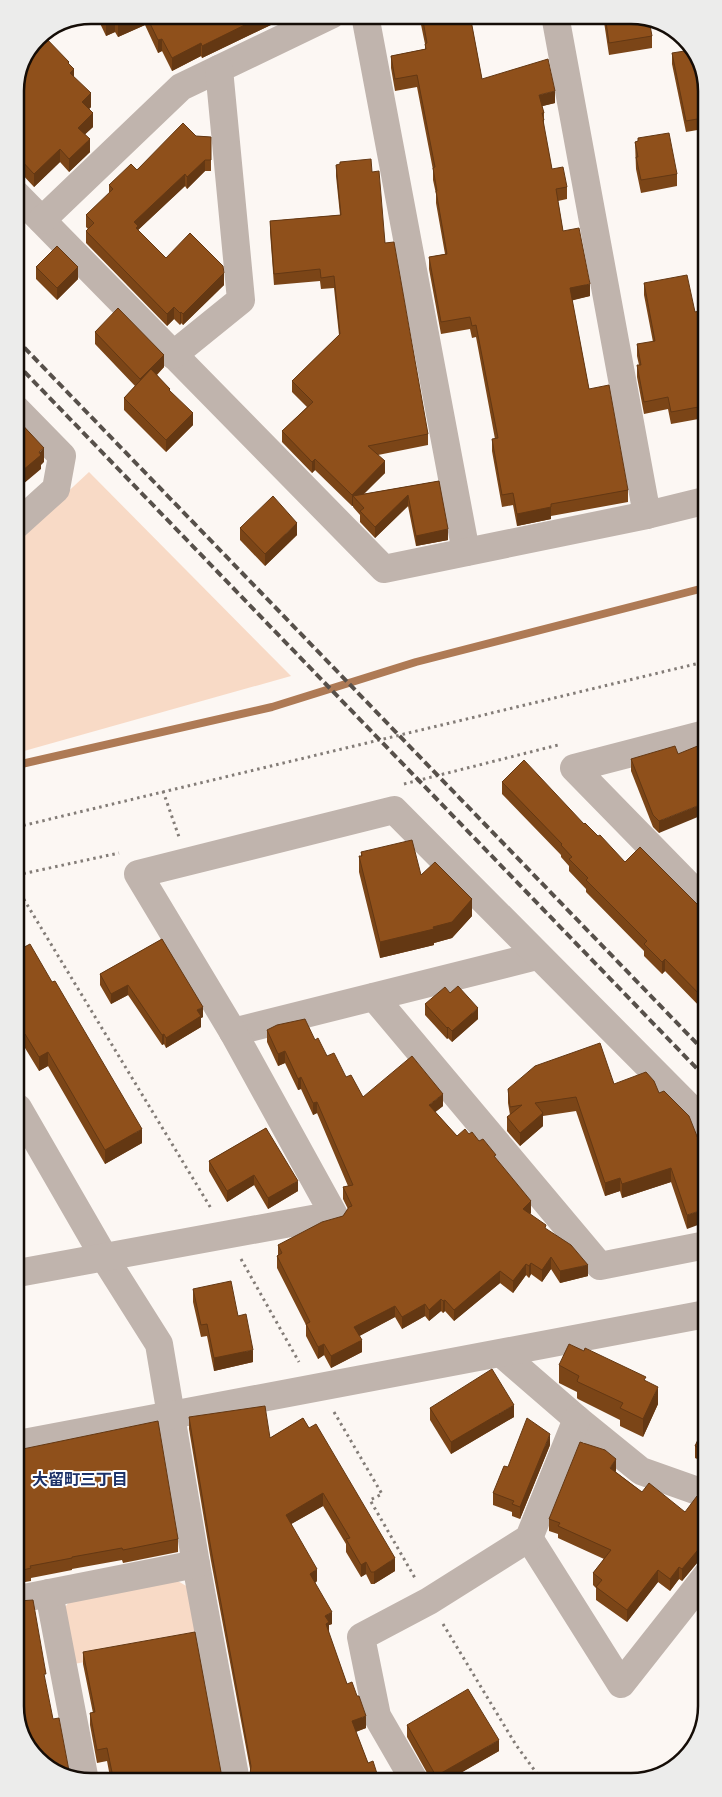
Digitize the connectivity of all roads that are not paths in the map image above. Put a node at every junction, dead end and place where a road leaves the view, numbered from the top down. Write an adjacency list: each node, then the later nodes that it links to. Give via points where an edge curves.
1 (312, 24): 4 (street)
2 (367, 24): 12 (street)
3 (557, 24): 10 (street)
4 (219, 69): 6 (street, via 181,87); 7 (street, via 241,300)
5 (24, 201): 6 (street)
6 (42, 220): 7 (street)
7 (173, 355): 12 (street, via 384,569)
8 (24, 417): 11 (street, via 62,456 56,489)
9 (698, 502): 10 (street)
10 (647, 515): 12 (street)
11 (24, 518)
12 (466, 552)
13 (698, 736): 14 (street, via 574,768)
14 (698, 895)
15 (537, 956): 16 (street); 17 (street, via 394,810 138,874); 18 (street)
16 (374, 996): 17 (street); 20 (street, via 600,1266)
17 (233, 1032): 21 (street, via 334,1215)
18 (698, 1116)
19 (24, 1118): 21 (street)
20 (698, 1247)
21 (104, 1257): 22 (street); 25 (street, via 159,1344)
22 (24, 1272)
23 (698, 1316): 24 (street)
24 (502, 1354): 25 (street); 26 (street)
25 (172, 1416): 27 (street); 30 (street)
26 (577, 1419): 28 (street, via 641,1471); 29 (street)
27 (24, 1443)
28 (698, 1491)
29 (528, 1538): 31 (street, via 621,1684); 36 (street, via 429,1601 361,1637 377,1716)
30 (196, 1564): 32 (street); 35 (street)
31 (698, 1586)
32 (49, 1593): 33 (street); 34 (street)
33 (24, 1598)
34 (83, 1773)
35 (235, 1773)
36 (410, 1773)

